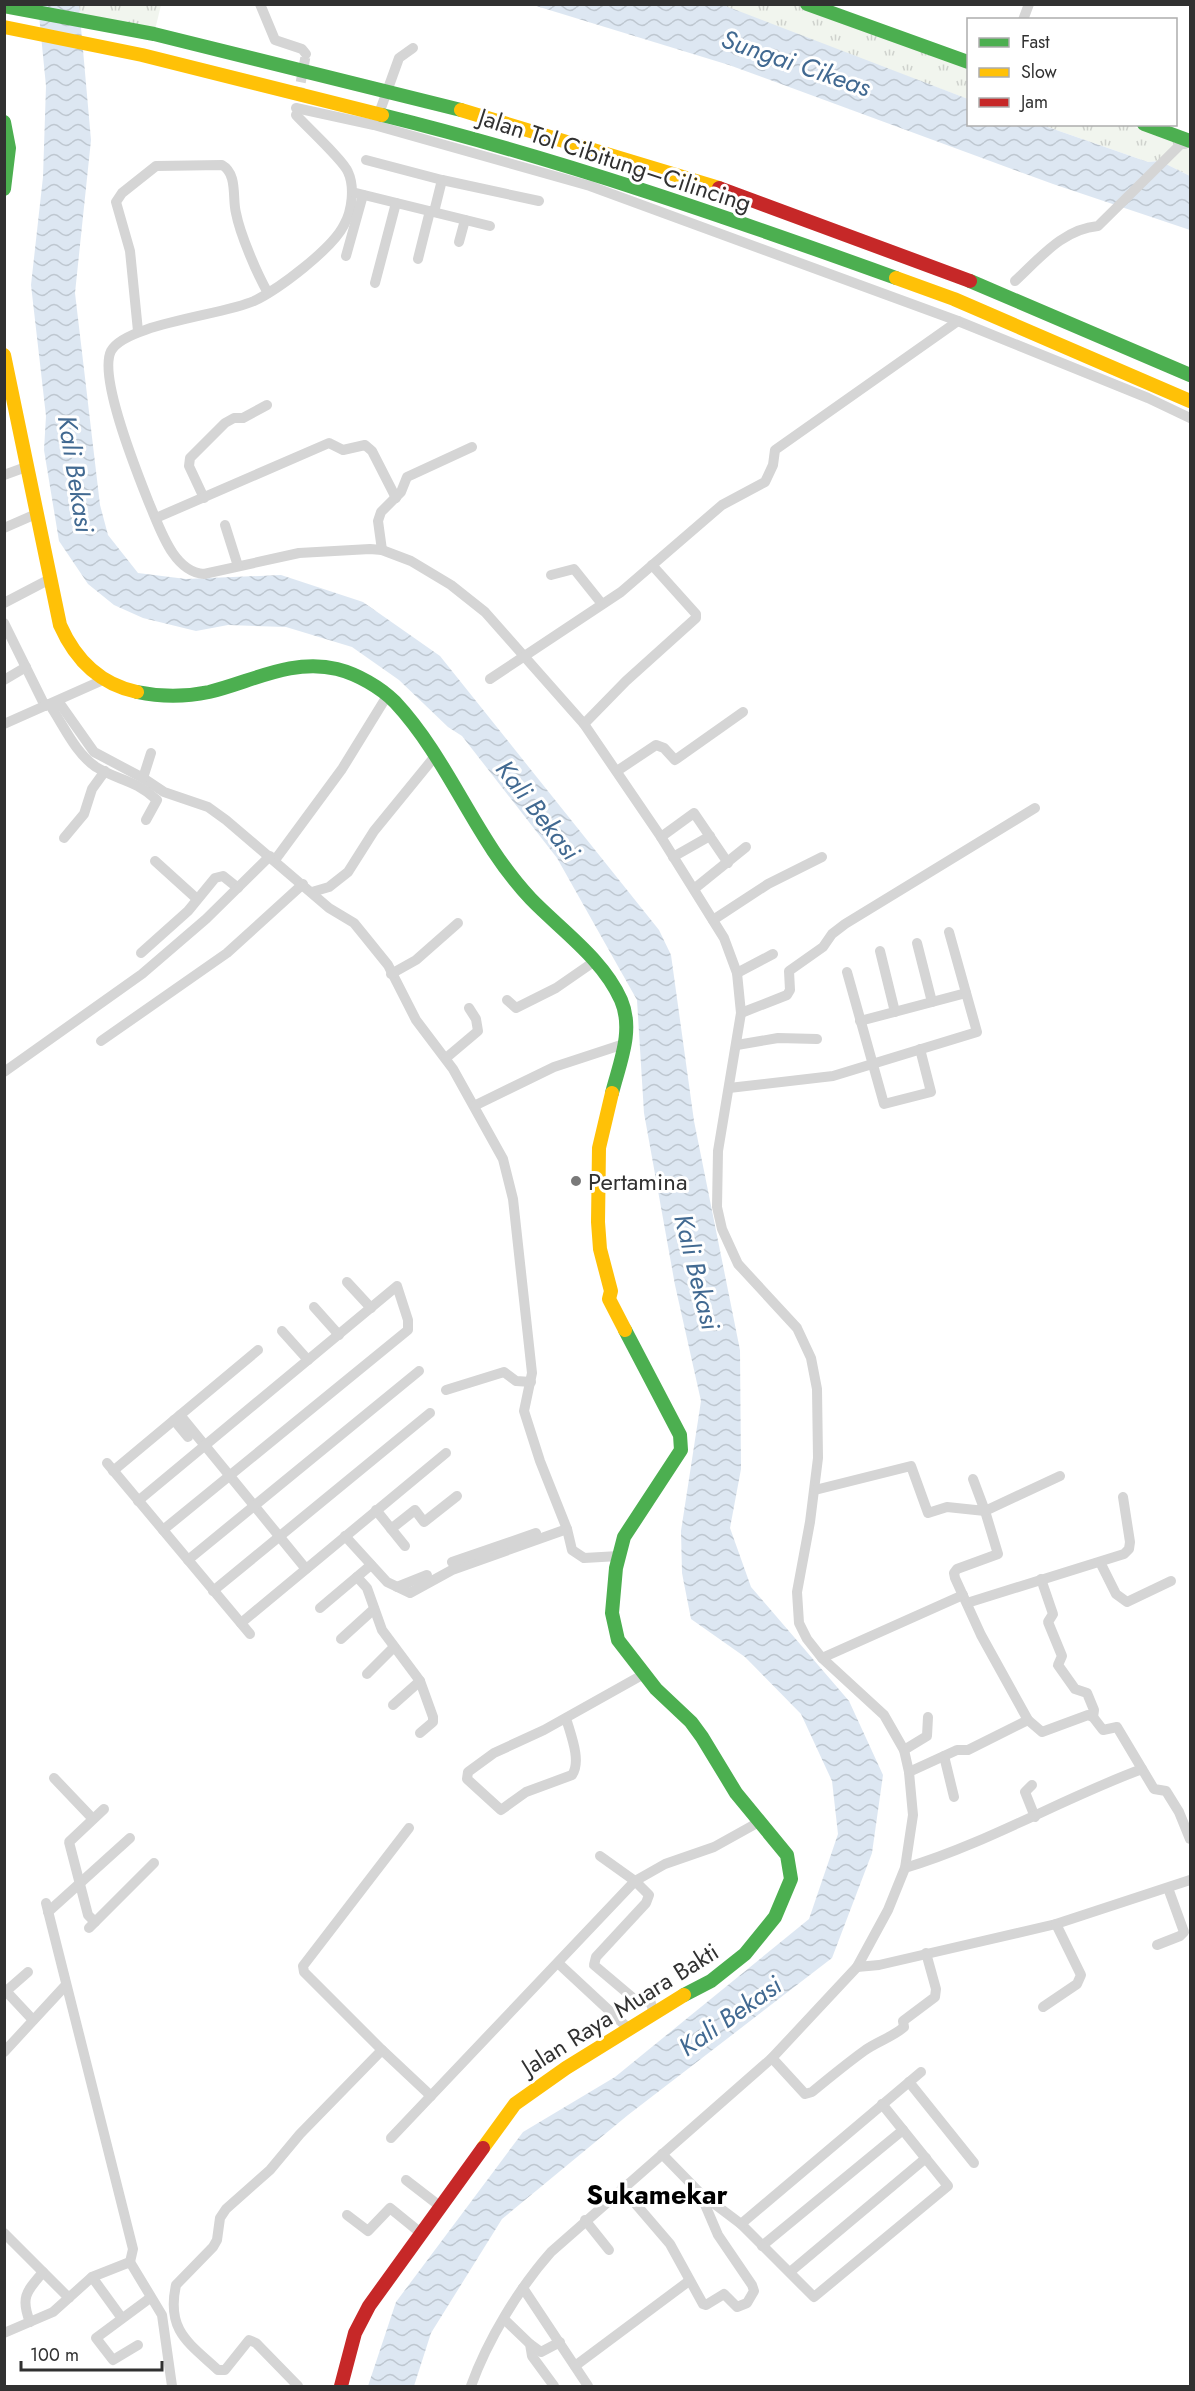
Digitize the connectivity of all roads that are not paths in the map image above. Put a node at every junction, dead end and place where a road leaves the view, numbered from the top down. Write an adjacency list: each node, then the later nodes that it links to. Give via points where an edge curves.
1 (260, 4): 6 (street, via 275,40)
2 (807, 4): 7 (main road)
3 (4, 6): 31 (main road, Jalan Tol Cibitung–Cilincing, bridge, via 154,34 489,117 718,188 965,279)
4 (4, 27): 32 (main road, Jalan Tol Cibitung–Cilincing, bridge, via 142,55 483,140 696,207 954,299)
5 (413, 48): 9 (street, via 399,58)
6 (306, 54)
7 (967, 61)
8 (4, 122): 12 (main road)
9 (374, 125): 16 (street, via 296,112 344,165); 28 (street, via 590,186)
10 (1148, 126): 11 (main road)
11 (1185, 143): 25 (street, via 1098,226 1081,228 1062,238)
12 (7, 144): 15 (main road)
13 (366, 159): 14 (street)
14 (442, 180): 17 (street); 19 (street)
15 (4, 189)
16 (357, 193): 18 (street); 23 (street); 27 (street, via 339,234)
17 (539, 201)
18 (396, 203): 19 (street); 26 (street)
19 (432, 212): 20 (street); 24 (street)
20 (465, 220): 21 (street); 22 (street)
21 (490, 226)
22 (459, 242)
23 (346, 256)
24 (418, 259)
25 (1015, 281)
26 (375, 283)
27 (268, 292): 29 (street, via 255,301 220,312); 29 (street, via 236,213 229,171 222,165 156,166 116,202 130,251)
28 (958, 321): 34 (street); 45 (street, via 775,450 765,482 722,505)
29 (138, 331): 41 (street, via 118,340 110,352 108,367 128,445)
30 (4, 355): 36 (main road, Jalan Raya Muara Bakti)
31 (1191, 375)
32 (1191, 401)
33 (267, 405): 38 (street, via 225,423 190,458 189,466)
34 (1191, 418)
35 (472, 447): 39 (street, via 413,472)
36 (26, 467): 37 (street); 40 (main road, Jalan Raya Muara Bakti)
37 (4, 475)
38 (204, 498): 39 (street, via 329,443 343,450 366,445); 41 (street)
39 (396, 498): 44 (street, via 378,520)
40 (36, 514): 43 (street); 48 (main road, Jalan Raya Muara Bakti)
41 (156, 518): 46 (street, via 184,568 204,574)
42 (225, 525): 46 (street)
43 (4, 528)
44 (382, 550): 46 (street, via 311,552); 53 (street, via 423,567 470,599)
45 (652, 565): 50 (street); 62 (street, via 696,618)
46 (238, 566)
47 (551, 575): 50 (street, via 574,569)
48 (50, 579): 49 (street); 57 (main road, Jalan Raya Muara Bakti, via 62,633 79,659)
49 (4, 603)
50 (602, 604): 53 (street)
51 (4, 623): 52 (street)
52 (10, 647): 54 (street)
53 (523, 656): 55 (street); 62 (street)
54 (26, 667): 56 (street); 59 (street)
55 (490, 679)
56 (4, 680)
57 (102, 680): 58 (main road, Jalan Raya Muara Bakti, via 128,691 193,695 276,672 314,666 350,673); 59 (street)
58 (387, 696): 64 (main road, Jalan Raya Muara Bakti); 76 (street, via 342,769)
59 (51, 704): 61 (street); 65 (street, via 83,756); 67 (street, via 94,752)
60 (743, 712): 66 (street, via 675,760 656,745)
61 (4, 724)
62 (584, 724): 66 (street)
63 (151, 753): 67 (street)
64 (436, 755): 83 (street, via 374,831 348,872 329,887); 92 (main road, Jalan Raya Muara Bakti, via 500,862)
65 (105, 771): 68 (street); 73 (street, via 90,793 84,814)
66 (617, 771): 72 (street)
67 (143, 777): 68 (street)
68 (161, 796): 70 (street); 76 (street, via 208,807)
69 (1035, 808): 101 (street, via 845,924 823,948 789,971 787,995)
70 (146, 820)
71 (710, 836): 72 (street, via 692,813); 75 (street); 79 (street)
72 (661, 837): 75 (street)
73 (64, 838)
74 (746, 847): 79 (street)
75 (673, 857): 82 (street)
76 (272, 858): 80 (street); 81 (street)
77 (822, 858): 85 (street, via 768,884)
78 (155, 861): 84 (street)
79 (729, 863): 82 (street)
80 (303, 884): 83 (street); 104 (street, via 227,953)
81 (238, 888): 84 (street, via 219,876); 110 (street, via 142,974)
82 (694, 889): 85 (street)
83 (312, 892): 95 (street, via 354,923)
84 (197, 899): 90 (street)
85 (713, 920): 94 (street)
86 (458, 923): 95 (street, via 416,960)
87 (949, 932): 96 (street)
88 (917, 944): 98 (street)
89 (880, 951): 100 (street)
90 (141, 953)
91 (773, 954): 94 (street)
92 (595, 961): 97 (street, via 556,988 516,1008); 105 (main road, Jalan Raya Muara Bakti, via 616,988 626,1010)
93 (847, 972): 102 (street)
94 (736, 973): 101 (street)
95 (392, 974): 108 (street, via 416,1020)
96 (966, 993): 98 (street); 107 (street, via 977,1032)
97 (507, 1000)
98 (932, 1002): 100 (street)
99 (469, 1008): 108 (street, via 478,1030)
100 (895, 1012): 102 (street)
101 (741, 1013): 106 (street)
102 (860, 1021): 109 (street)
103 (817, 1039): 106 (street, via 778,1038)
104 (101, 1041)
105 (624, 1044): 112 (street, via 554,1067); 143 (main road, Jalan Raya Muara Bakti, via 599,1148 600,1249 611,1291 609,1299 680,1436 681,1450 632,1520)
106 (737, 1045): 111 (street)
107 (920, 1049): 109 (street); 109 (street, via 931,1092 884,1104)
108 (446, 1058): 112 (street)
109 (870, 1064): 111 (street, via 833,1076)
110 (4, 1072)
111 (729, 1088): 130 (street, via 718,1151 717,1207 738,1264 798,1328 811,1358 819,1416)
112 (476, 1105): 121 (street, via 503,1159 513,1199)
113 (347, 1282): 115 (street)
114 (314, 1307): 117 (street)
115 (371, 1308): 117 (street); 128 (street, via 397,1286 408,1330)
116 (282, 1331): 119 (street)
117 (339, 1335): 119 (street)
118 (258, 1350): 124 (street)
119 (308, 1360): 125 (street)
120 (419, 1371): 134 (street)
121 (531, 1382): 122 (street, via 516,1381 504,1372); 137 (street, via 524,1410)
122 (446, 1390)
123 (430, 1413): 141 (street)
124 (177, 1418): 125 (street); 133 (street, via 110,1467)
125 (202, 1449): 128 (street); 133 (street)
126 (446, 1453): 135 (street)
127 (1060, 1476): 136 (street)
128 (228, 1479): 134 (street); 139 (street)
129 (973, 1479): 136 (street)
130 (815, 1490): 136 (street, via 911,1466 928,1513 947,1507); 159 (street, via 796,1600 803,1631)
131 (457, 1496): 138 (street, via 424,1522 415,1510)
132 (1123, 1497): 145 (street, via 1129,1549 1119,1557)
133 (138, 1501): 139 (street)
134 (252, 1508): 141 (street); 144 (street)
135 (376, 1510): 138 (street); 140 (street)
136 (985, 1511): 152 (street, via 998,1554 955,1571)
137 (565, 1526): 143 (street, via 572,1550 578,1556); 146 (street, via 397,1587)
138 (391, 1529): 142 (street)
139 (163, 1530): 144 (street)
140 (345, 1536): 146 (street); 147 (street)
141 (278, 1539): 147 (street); 151 (street)
142 (405, 1546)
143 (619, 1556): 161 (main road, Jalan Raya Muara Bakti, via 614,1622 618,1640)
144 (188, 1560): 151 (street)
145 (1100, 1562): 149 (street); 150 (street, via 1116,1594 1127,1602)
146 (371, 1565): 148 (street)
147 (304, 1571): 155 (street)
148 (357, 1577): 153 (street); 154 (street, via 367,1587)
149 (1041, 1579): 152 (street); 164 (street, via 1053,1614 1048,1622 1062,1656 1058,1665 1075,1689 1087,1693)
150 (1171, 1581)
151 (213, 1591): 155 (street)
152 (965, 1599): 159 (street); 167 (street)
153 (320, 1608)
154 (374, 1610): 157 (street); 158 (street)
155 (240, 1623): 156 (street)
156 (250, 1634)
157 (341, 1639)
158 (394, 1647): 160 (street); 162 (street)
159 (822, 1658): 169 (street, via 884,1714)
160 (367, 1674)
161 (644, 1674): 166 (street); 179 (main road, Jalan Raya Muara Bakti, via 695,1727 727,1782)
162 (420, 1681): 163 (street); 168 (street, via 433,1717 433,1722)
163 (393, 1705)
164 (1093, 1716): 167 (street, via 1045,1732); 171 (street, via 1103,1730 1119,1729)
165 (928, 1717): 169 (street, via 927,1736)
166 (566, 1718): 166 (street, via 483,1759 468,1772 467,1779 501,1810 521,1794 572,1775 576,1760)
167 (1028, 1720): 170 (street, via 968,1750)
168 (420, 1733)
169 (904, 1750): 172 (street)
170 (944, 1756): 172 (street); 175 (street)
171 (1142, 1769): 177 (street, via 1078,1794); 182 (street, via 1154,1789 1166,1791 1174,1802)
172 (909, 1772): 185 (street, via 913,1815)
173 (54, 1778): 178 (street)
174 (1032, 1785): 177 (street, via 1025,1792)
175 (954, 1797)
176 (104, 1809): 178 (street)
177 (1035, 1817): 185 (street, via 942,1857)
178 (93, 1819): 188 (street, via 69,1842)
179 (759, 1822): 187 (street, via 714,1847 665,1864); 199 (main road, Jalan Raya Muara Bakti, via 789,1861 791,1879 784,1898 761,1934 728,1971)
180 (409, 1828): 202 (street, via 303,1966 304,1972)
181 (130, 1838): 188 (street)
182 (1191, 1839)
183 (600, 1856): 187 (street)
184 (154, 1863): 188 (street, via 92,1925)
185 (905, 1868): 194 (street, via 888,1910)
186 (1191, 1880): 189 (street)
187 (635, 1881): 193 (street); 199 (street, via 648,1893 648,1899 593,1962 639,2003 650,2000)
188 (81, 1884): 196 (street, via 47,1907)
189 (1168, 1888): 190 (street); 191 (street, via 1184,1932)
190 (1056, 1923): 192 (street); 198 (street, via 1081,1975 1077,1984)
191 (1157, 1945)
192 (926, 1953): 194 (street); 204 (street, via 934,1977 935,1997 903,2021 904,2027 898,2032 864,2051 812,2092 805,2094)
193 (558, 1963): 201 (street); 207 (street)
194 (857, 1967): 204 (street)
195 (28, 1972): 197 (street)
196 (65, 1986): 200 (street); 225 (street, via 133,2249)
197 (5, 1991): 200 (street)
198 (1043, 2007)
199 (654, 2014): 201 (main road, Jalan Raya Muara Bakti)
200 (33, 2020): 203 (street)
201 (629, 2029): 217 (main road, Jalan Raya Muara Bakti, via 515,2104)
202 (382, 2050): 207 (street); 233 (street, via 270,2170 226,2209 213,2247 177,2285)
203 (4, 2052)
204 (772, 2058): 211 (street)
205 (921, 2072): 206 (street)
206 (909, 2082): 208 (street); 213 (street)
207 (431, 2096): 210 (street)
208 (882, 2104): 209 (street); 220 (street)
209 (903, 2130): 212 (street); 223 (street)
210 (391, 2138)
211 (662, 2154): 215 (street); 216 (street)
212 (926, 2158): 227 (street); 227 (street, via 948,2186 814,2297)
213 (974, 2163)
214 (406, 2180): 217 (street)
215 (622, 2188): 219 (street); 229 (street, via 670,2244)
216 (700, 2193): 220 (street); 229 (street, via 714,2228 754,2291 741,2307 724,2294 704,2305)
217 (441, 2207): 222 (main road, Jalan Raya Muara Bakti)
218 (347, 2215): 222 (street, via 368,2231 390,2208)
219 (585, 2220): 224 (street); 230 (street, via 551,2252)
220 (741, 2224): 223 (street)
221 (4, 2233): 226 (street)
222 (422, 2234): 244 (main road, Jalan Raya Muara Bakti, via 369,2306 355,2333)
223 (762, 2246): 227 (street)
224 (609, 2250)
225 (130, 2262): 228 (street); 232 (street)
226 (43, 2272): 231 (street); 236 (street, via 25,2298)
227 (790, 2272)
228 (92, 2277): 231 (street); 234 (street)
229 (688, 2281): 241 (street)
230 (523, 2288): 235 (street); 238 (street)
231 (69, 2298): 236 (street, via 52,2312)
232 (150, 2298): 233 (street); 234 (street)
233 (168, 2316): 242 (street); 243 (street, via 183,2338 218,2370 225,2370 249,2340)
234 (120, 2318): 240 (street, via 96,2339 113,2360)
235 (504, 2319): 239 (street); 245 (street)
236 (30, 2322): 237 (street)
237 (4, 2333)
238 (560, 2342): 239 (street, via 541,2352); 241 (street)
239 (531, 2344): 246 (street, via 532,2356)
240 (138, 2345)
241 (575, 2366): 247 (street)
242 (172, 2386)
243 (298, 2386)
244 (341, 2386)
245 (471, 2386)
246 (554, 2386)
247 (588, 2386)

